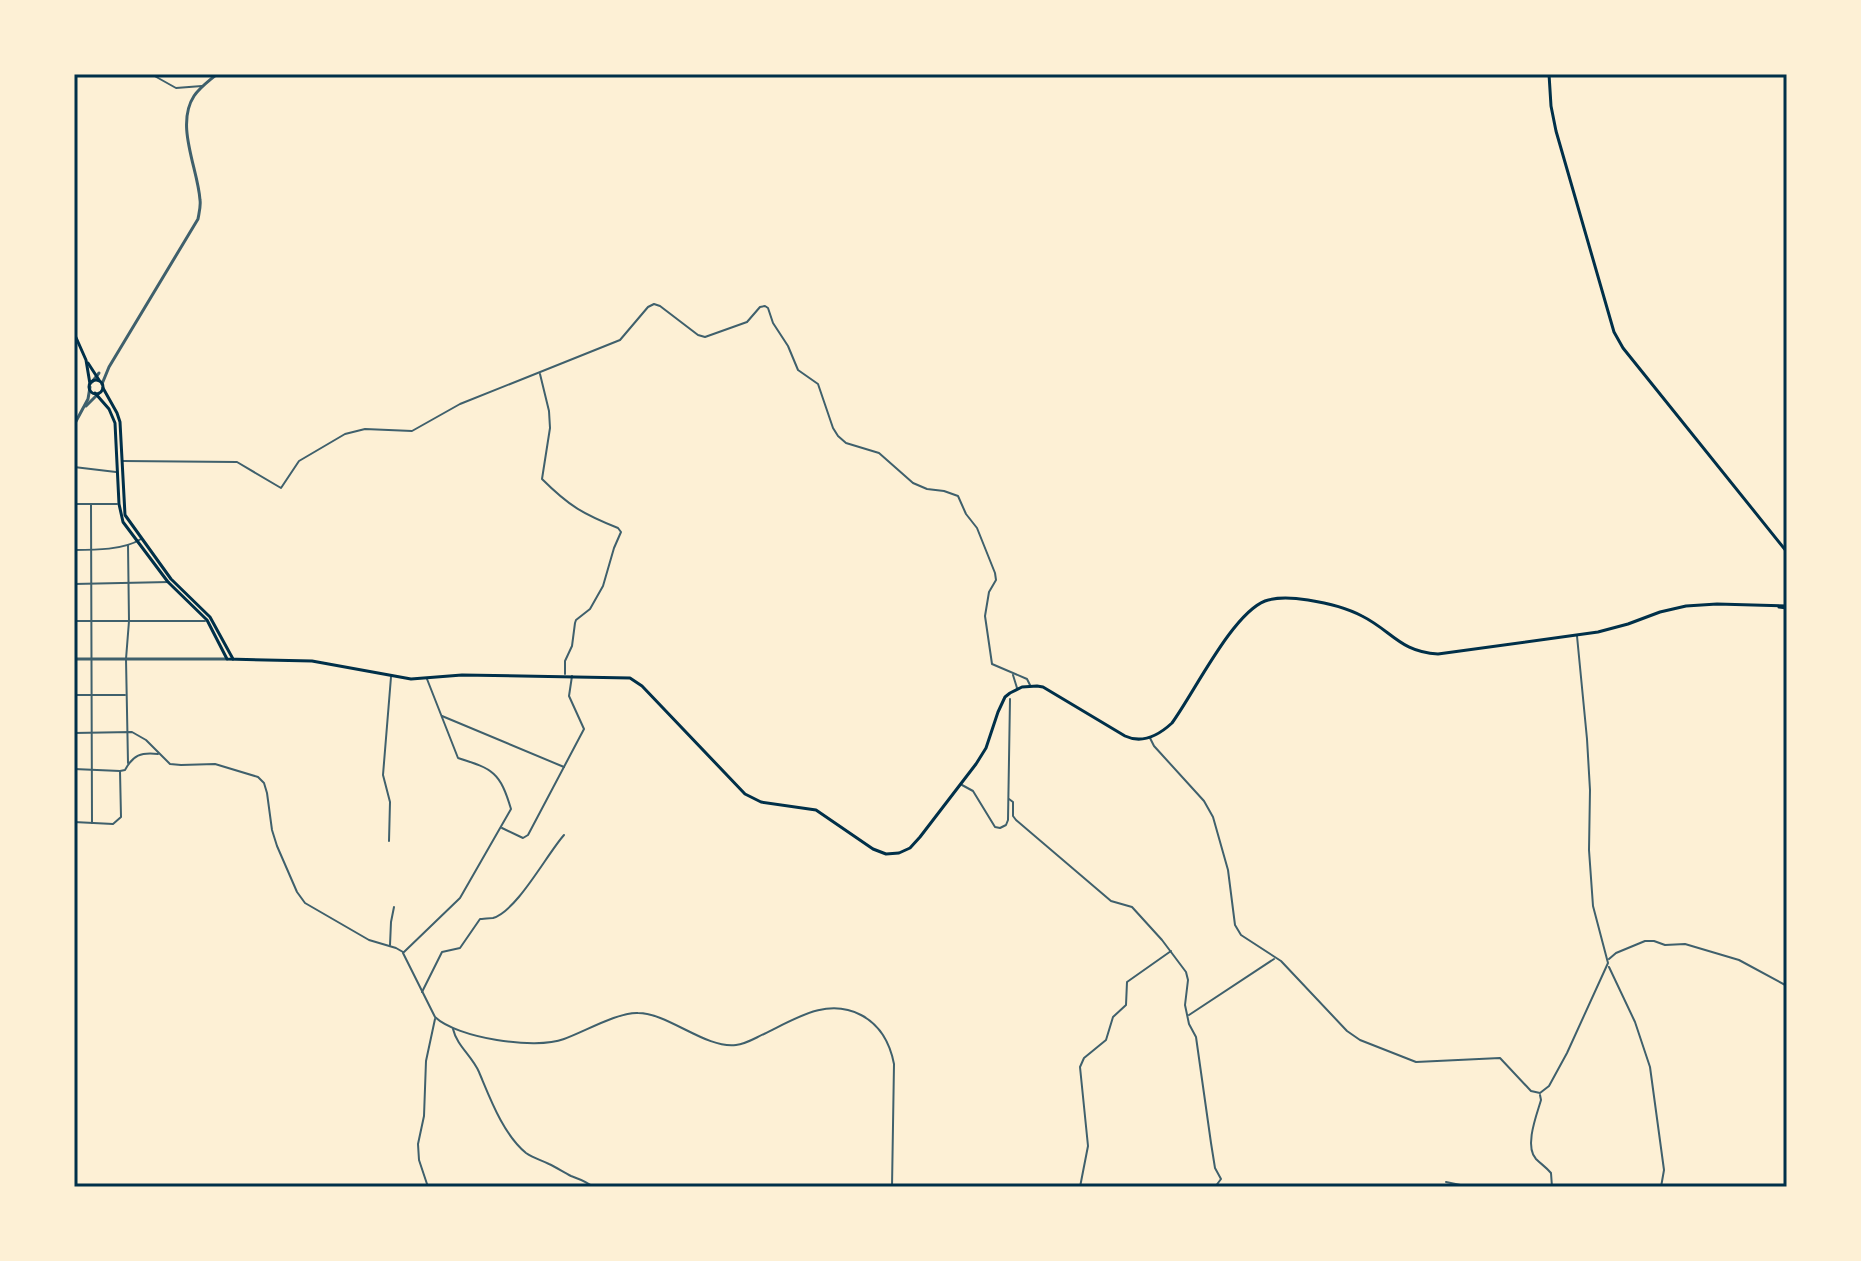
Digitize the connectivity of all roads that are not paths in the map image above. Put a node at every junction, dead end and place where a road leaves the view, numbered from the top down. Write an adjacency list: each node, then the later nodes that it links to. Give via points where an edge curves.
1 (151, 74): 4 (street, via 176,88)
2 (217, 74): 4 (street)
3 (1549, 74): 26 (main road, via 1552,117 1614,332)
4 (203, 85): 7 (street, via 187,118 198,219)
5 (74, 333): 6 (main road)
6 (86, 360): 8 (main road); 10 (main road)
7 (109, 367): 8 (street); 11 (street)
8 (96, 373): 10 (street); 11 (main road)
9 (539, 373): 16 (street, via 460,404 412,431 365,429 345,434 299,461 281,488 237,462); 43 (street, via 620,340 654,304 705,337 747,322 760,307 768,308 796,367 818,384 834,432 842,440 879,453 913,483 961,499 995,573 985,616 992,664); 44 (street, via 550,428 542,479 569,504 621,532 603,586 590,609 576,620)
10 (91, 385): 11 (main road); 11 (main road, via 91,391); 14 (street)
11 (99, 389): 12 (street); 13 (main road); 16 (main road, via 119,418)
12 (92, 400): 13 (street); 14 (street)
13 (103, 401): 18 (main road, via 115,423)
14 (84, 409): 15 (street)
15 (74, 425)
16 (122, 462): 22 (main road, via 125,515)
17 (74, 467): 18 (street)
18 (117, 472): 21 (main road)
19 (74, 504): 20 (street)
20 (91, 504): 21 (street); 25 (street)
21 (119, 504): 22 (main road, via 123,522)
22 (139, 540): 23 (street); 27 (main road); 28 (main road)
23 (128, 545): 25 (street); 29 (street)
24 (74, 550): 25 (street)
25 (91, 550): 31 (street)
26 (1787, 552)
27 (168, 582): 28 (street); 29 (street); 34 (main road)
28 (175, 582): 42 (main road, via 210,617)
29 (129, 583): 31 (street); 36 (street)
30 (74, 584): 31 (street)
31 (92, 584): 33 (street)
32 (1787, 607): 37 (main road, via 1686,606)
33 (92, 620): 35 (street); 36 (street); 39 (street)
34 (207, 620): 36 (street); 41 (main road)
35 (74, 621)
36 (129, 621): 40 (street)
37 (1577, 635): 58 (main road, via 1431,654 1402,645 1368,619 1335,605 1267,600 1233,630 1172,723); 77 (street, via 1593,906)
38 (74, 659): 39 (street)
39 (92, 659): 40 (street); 51 (street)
40 (126, 659): 41 (street); 52 (street)
41 (227, 659): 42 (main road)
42 (233, 659): 45 (main road, via 312,661)
43 (1012, 674): 48 (street); 49 (street)
44 (565, 675): 46 (main road); 47 (main road)
45 (391, 676): 47 (main road); 71 (street, via 383,775 390,802)
46 (573, 676): 61 (street, via 569,696 584,729); 65 (main road, via 635,680 745,794 761,802 816,810 880,853 910,848)
47 (427, 679): 54 (street)
48 (1030, 685): 49 (main road); 58 (main road, via 1043,687 1130,739)
49 (1017, 689): 65 (main road, via 1001,704 982,756)
50 (74, 695): 51 (street)
51 (92, 695): 52 (street); 55 (street)
52 (127, 695): 56 (street)
53 (1010, 699): 66 (street)
54 (441, 715): 61 (street); 69 (street, via 458,758 478,763 499,778 511,809)
55 (92, 732): 56 (street); 57 (street); 63 (street)
56 (128, 732): 59 (street); 60 (street)
57 (74, 733)
58 (1150, 737): 76 (street, via 1213,817 1238,931)
59 (159, 754): 60 (street, via 136,756); 73 (street, via 176,765 215,764 258,777 267,793 274,837 300,897 311,908)
60 (128, 763): 64 (street)
61 (564, 767): 69 (street, via 528,835 523,838)
62 (74, 769): 63 (street)
63 (92, 770): 64 (street); 68 (street)
64 (120, 771): 68 (street, via 121,817 113,824)
65 (961, 784): 66 (street, via 973,791 997,828 1008,820)
66 (1009, 799): 74 (street, via 1016,820 1107,898 1132,907)
67 (74, 822): 68 (street)
68 (92, 823)
69 (501, 828): 75 (street, via 460,898)
70 (564, 835): 80 (street, via 520,896 499,915 480,919 460,948 442,952)
71 (389, 841)
72 (394, 907): 73 (street)
73 (390, 947): 75 (street)
74 (1171, 951): 81 (street, via 1188,980); 89 (street, via 1127,982 1126,1005 1113,1017 1106,1040 1080,1067 1088,1146)
75 (403, 953): 80 (street)
76 (1275, 957): 81 (street); 84 (street, via 1360,1040 1416,1062 1500,1058 1531,1091)
77 (1608, 959): 78 (street); 79 (street, via 1645,941 1685,944 1739,960)
78 (1608, 966): 84 (street, via 1567,1053); 93 (street, via 1650,1067 1664,1170)
79 (1787, 986)
80 (422, 993): 82 (street)
81 (1188, 1016): 90 (street, via 1221,1179)
82 (435, 1017): 83 (street); 86 (street, via 418,1144)
83 (453, 1027): 87 (street, via 520,1147); 88 (street, via 492,1039 551,1043 641,1013 731,1045 817,1010 852,1011 875,1025 892,1054)
84 (1540, 1093): 92 (street, via 1531,1148 1551,1173)
85 (1446, 1182): 91 (street)
86 (428, 1187)
87 (593, 1187)
88 (892, 1187)
89 (1080, 1187)
90 (1215, 1187)
91 (1470, 1187)
92 (1552, 1187)
93 (1661, 1187)

